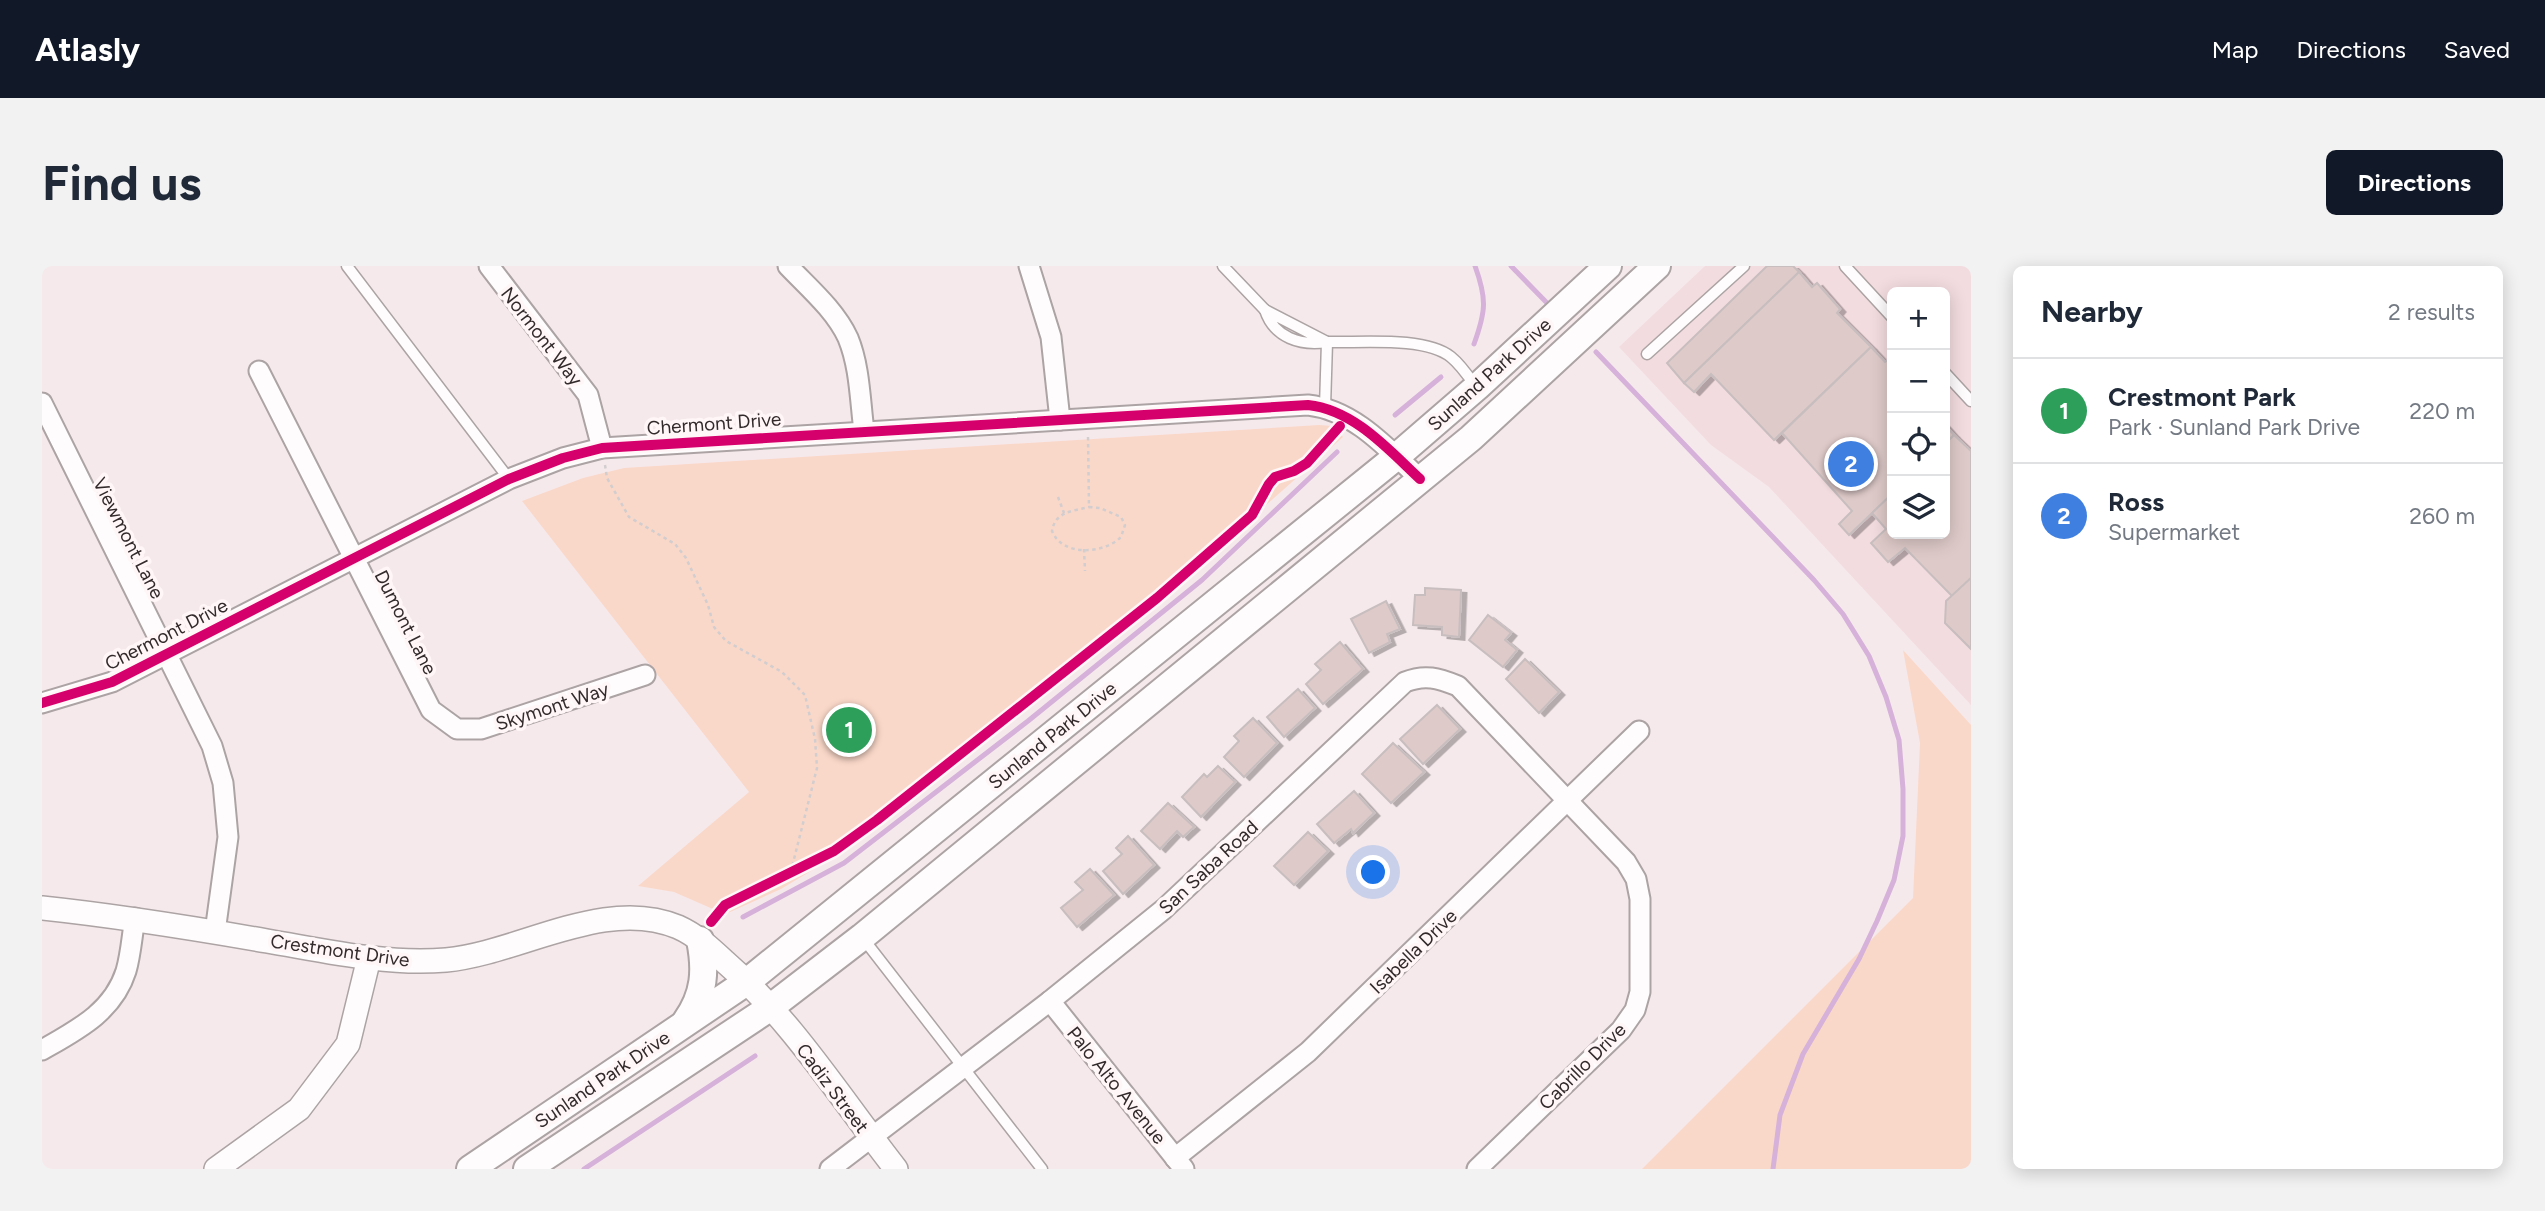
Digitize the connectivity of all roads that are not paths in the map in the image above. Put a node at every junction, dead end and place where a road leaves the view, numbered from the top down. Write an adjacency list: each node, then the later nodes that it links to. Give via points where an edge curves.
1 (347, 266): 23 (lane)
2 (489, 266): 21 (street, Normont Way, via 588,395)
3 (788, 266): 20 (street, via 848,338)
4 (1029, 266): 19 (street, via 1051,337)
5 (1223, 266): 11 (lane, via 1265,310)
6 (1608, 266): 15 (main road, Sunland Park Drive)
7 (1657, 266): 24 (main road, Sunland Park Drive, via 1471,438)
8 (1744, 266): 12 (lane)
9 (1844, 266): 10 (lane)
10 (1887, 312)
11 (1327, 342): 15 (lane, via 1417,344 1436,349 1451,357); 18 (lane)
12 (1647, 355)
13 (259, 371): 25 (street, Dumont Lane)
14 (1950, 378): 16 (lane)
15 (1477, 387): 22 (main road, Sunland Park Drive)
16 (1971, 401)
17 (42, 403): 26 (street, Viewmont Lane)
18 (1325, 407): 19 (street, Chermont Drive); 22 (street, Chermont Drive, via 1348,417)
19 (1060, 420): 20 (street, Chermont Drive)
20 (864, 431): 21 (street, Chermont Drive)
21 (602, 448): 23 (street, Chermont Drive)
22 (1396, 457): 24 (street, Chermont Drive); 38 (main road, Sunland Park Drive)
23 (509, 479): 25 (street, Chermont Drive)
24 (1420, 479): 36 (main road, Sunland Park Drive)
25 (355, 559): 26 (street, Chermont Drive); 29 (street, Dumont Lane, via 431,710)
26 (167, 653): 28 (street, Chermont Drive, via 112,682); 35 (street, Viewmont Lane, via 212,746 223,783 228,837)
27 (645, 675): 29 (street, Skymont Way, via 504,723)
28 (42, 704)
29 (457, 729)
30 (1639, 731): 31 (street, Isabella Drive)
31 (1567, 800): 39 (street, San Saba Road, via 1458,686 1438,677 1420,676 1405,682 1164,909); 45 (street, Isabella Drive, via 1308,1052); 52 (street, Cabrillo Drive, via 1626,862 1636,879 1640,992 1621,1030)
32 (42, 908): 33 (street, Crestmont Drive)
33 (135, 918): 35 (street, Crestmont Drive); 42 (street, via 127,970 116,994 82,1027)
34 (706, 931): 37 (street, Crestmont Drive, via 650,919 597,920 478,956 412,961); 38 (street, Crestmont Drive); 41 (main road, via 706,966 697,1003)
35 (215, 932): 37 (street, Crestmont Drive)
36 (862, 937): 40 (main road, Sunland Park Drive); 43 (lane)
37 (369, 958): 46 (street, via 348,1044 299,1109)
38 (748, 981): 40 (street, Crestmont Drive); 41 (main road, Sunland Park Drive)
39 (1050, 1001): 43 (street, San Saba Road); 45 (street, Palo Alto Avenue)
40 (771, 1007): 44 (street, Cadiz Street); 48 (main road, Sunland Park Drive)
41 (684, 1024): 47 (main road, Sunland Park Drive)
42 (42, 1050)
43 (964, 1068): 44 (street, San Saba Road); 51 (lane)
44 (872, 1139): 49 (street, San Saba Road); 50 (street, Cadiz Street)
45 (1180, 1163)
46 (216, 1169)
47 (470, 1169)
48 (527, 1169)
49 (830, 1169)
50 (896, 1169)
51 (1042, 1169)
52 (1477, 1169)

